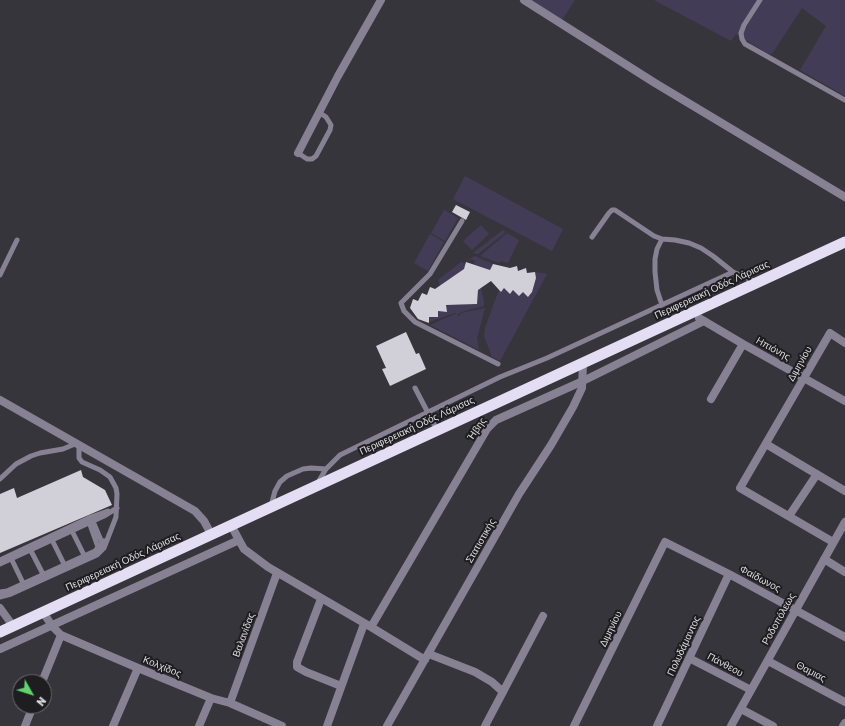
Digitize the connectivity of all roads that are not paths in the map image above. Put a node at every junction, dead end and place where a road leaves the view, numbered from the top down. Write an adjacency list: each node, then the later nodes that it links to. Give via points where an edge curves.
1 (381, 0): 5 (street)
2 (524, 0): 7 (street, via 655,83)
3 (760, 0): 4 (lane, via 741,33 745,44)
4 (845, 100)
5 (320, 113): 6 (street); 6 (lane, via 329,121 330,130 316,156 307,159)
6 (298, 153)
7 (845, 197)
8 (462, 221): 22 (lane, via 430,274 401,303 404,311 415,322)
9 (592, 237): 10 (lane, via 609,213 615,210)
10 (662, 239): 13 (lane, via 689,243 701,248); 16 (lane, via 655,259 657,290)
11 (17, 240): 14 (lane)
12 (845, 242): 15 (highway, Περιφερειακή Οδός Λάρισας)
13 (733, 272): 15 (lane); 16 (lane)
14 (0, 275)
15 (757, 282): 17 (highway, Περιφερειακή Οδός Λάρισας)
16 (662, 305): 29 (lane)
17 (692, 313): 18 (street, Ηπιόνης); 21 (highway, Περιφερειακή Οδός Λάρισας)
18 (704, 321): 20 (street, Ηπιόνης); 24 (street, Ήβης)
19 (845, 343): 23 (street, Διμηνίου, via 830,333)
20 (742, 344): 23 (street, Ηπιόνης); 26 (street)
21 (583, 363): 24 (street, Στατιστικής); 30 (highway, Περιφερειακή Οδός Λάρισας)
22 (498, 364)
23 (804, 378): 28 (street, Ηπιόνης); 31 (street, Διμηνίου)
24 (583, 381): 71 (street, Ήβης, via 496,420 488,429); 76 (street, Στατιστικής, via 579,396 568,417 519,494)
25 (415, 388): 29 (lane)
26 (711, 398)
27 (0, 400): 32 (street)
28 (845, 402)
29 (428, 412): 30 (lane); 33 (lane, via 340,455)
30 (438, 430): 36 (highway, Περιφερειακή Οδός Λάρισας)
31 (766, 444): 34 (street); 40 (street, Διμηνίου, via 740,488)
32 (77, 445): 35 (lane, via 31,456 16,464); 39 (lane, via 82,462 100,470 114,483); 45 (street, via 195,511 204,520)
33 (326, 469): 36 (lane); 38 (lane, via 303,469 287,476 275,491)
34 (817, 474): 37 (street); 40 (street)
35 (0, 479)
36 (316, 486): 38 (highway, Περιφερειακή Οδός Λάρισας)
37 (845, 491)
38 (271, 507): 43 (highway, Περιφερειακή Οδός Λάρισας)
39 (117, 508): 41 (lane, via 104,516); 51 (lane, via 116,517)
40 (789, 516): 49 (street)
41 (90, 520): 44 (lane); 51 (lane)
42 (845, 522): 49 (street, Ροδοπόλεως)
43 (231, 525): 45 (highway, Περιφερειακή Οδός Λάρισας); 47 (street)
44 (71, 529): 46 (lane); 53 (lane)
45 (211, 534): 67 (highway, Περιφερειακή Οδός Λάρισας)
46 (51, 538): 50 (lane); 57 (lane)
47 (238, 540): 59 (street, via 251,555); 70 (street)
48 (665, 542): 60 (street, Φαίδωνος); 98 (street, Διμηνίου)
49 (833, 542): 54 (street, Ροδοπόλεως)
50 (30, 548): 52 (lane); 61 (lane)
51 (101, 548): 53 (lane)
52 (11, 557): 55 (lane); 56 (lane); 62 (lane)
53 (86, 558): 57 (lane)
54 (824, 559): 58 (street); 66 (street, Ροδοπόλεως)
55 (0, 560)
56 (0, 564)
57 (65, 567): 61 (lane)
58 (845, 572)
59 (277, 573): 64 (street); 86 (street, Βαλανίδας)
60 (729, 574): 66 (street, Φαίδωνος); 77 (street, Πολυδάμαντος)
61 (44, 576): 62 (lane)
62 (24, 585): 63 (lane)
63 (0, 594): 65 (lane)
64 (321, 599): 71 (street); 81 (street, via 297,667)
65 (0, 607): 69 (street)
66 (796, 610): 74 (street, Φαίδωνος); 78 (street, Ροδοπόλεως)
67 (43, 612): 69 (highway, Περιφερειακή Οδός Λάρισας); 70 (street, Κολχίδος)
68 (544, 616): 83 (street)
69 (13, 626): 72 (highway, Περιφερειακή Οδός Λάρισας)
70 (52, 626): 73 (street, Κολχίδος); 75 (street)
71 (368, 626): 76 (street); 81 (street, Ήβης)
72 (0, 632)
73 (61, 635): 79 (street, Κολχίδος); 80 (street)
74 (845, 636)
75 (0, 649)
76 (427, 657): 83 (street, via 475,672); 96 (street, Στατιστικής)
77 (689, 658): 82 (street, Πάνθεου); 99 (street, Πολυδάμαντος)
78 (768, 660): 82 (street, Ροδοπόλεως); 85 (street, Θαμιας)
79 (138, 668): 84 (street, Κολχίδος); 92 (street)
80 (45, 674)
81 (341, 686): 95 (street, Ήβης)
82 (751, 690): 87 (street, Ροδοπόλεως)
83 (503, 692): 97 (street)
84 (211, 698): 86 (street, Κολχίδος); 93 (street)
85 (845, 702)
86 (230, 703): 90 (street, Κολχίδος)
87 (741, 709): 100 (street, Ροδοπόλεως); 101 (street)
88 (29, 714): 91 (street)
89 (845, 722): 102 (street)
90 (272, 724): 94 (street, Κολχίδος)
91 (25, 726)
92 (113, 726)
93 (199, 726)
94 (282, 726)
95 (327, 726)
96 (387, 726)
97 (485, 726)
98 (574, 726)
99 (657, 726)
100 (731, 726)
101 (773, 726)
102 (843, 726)

